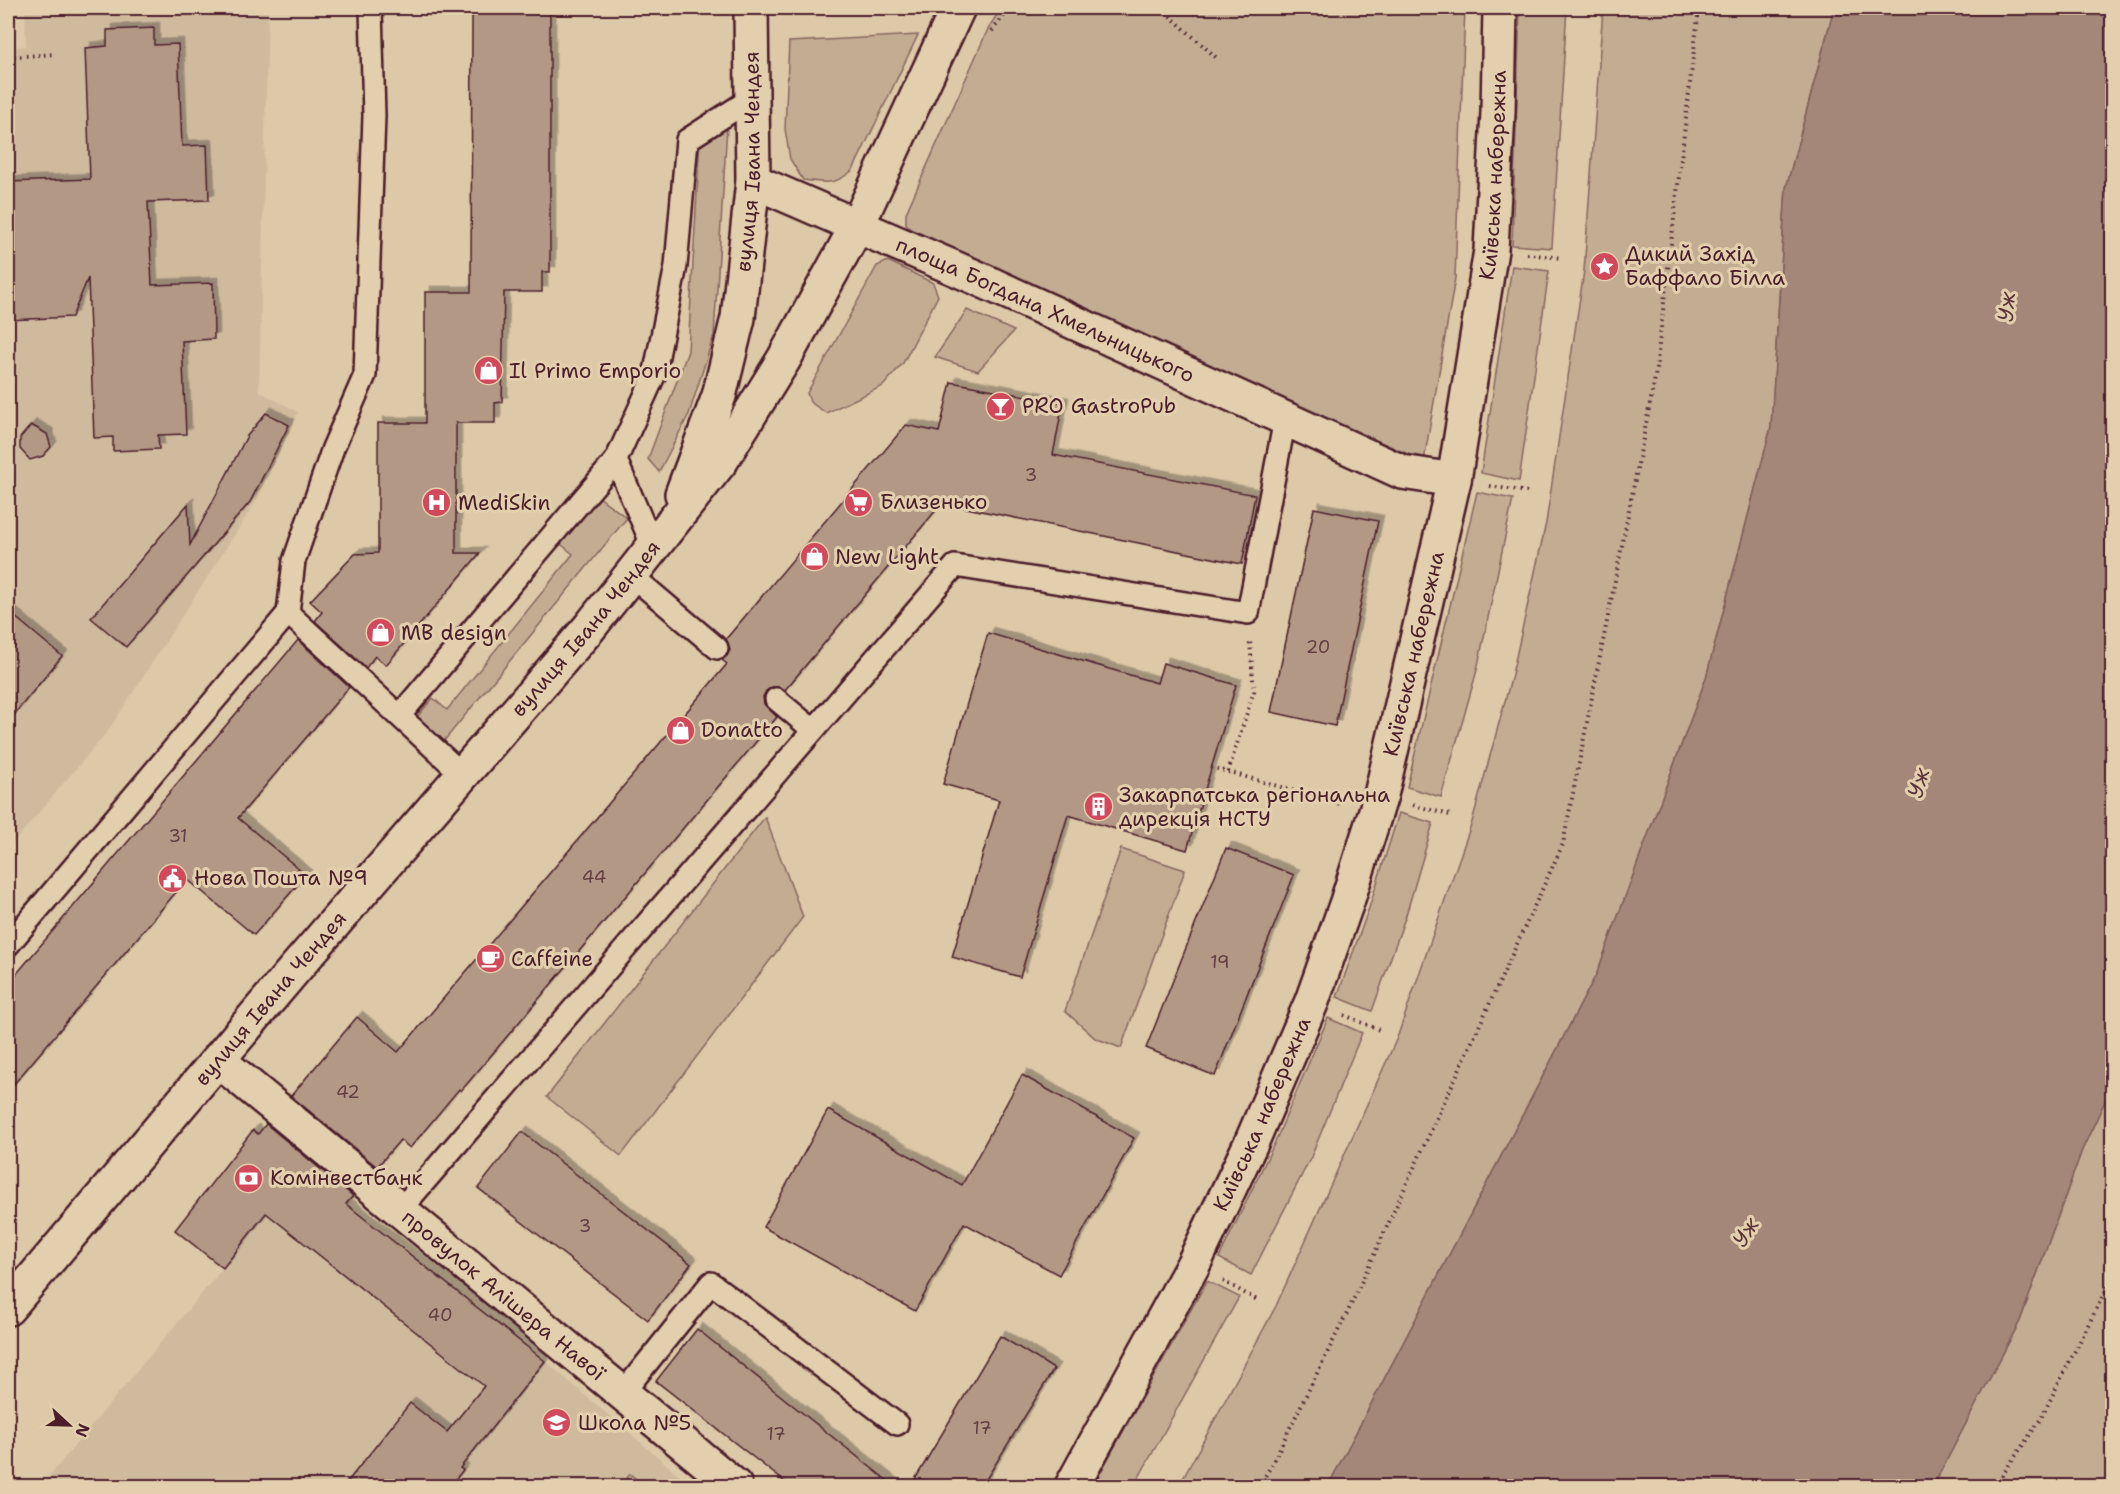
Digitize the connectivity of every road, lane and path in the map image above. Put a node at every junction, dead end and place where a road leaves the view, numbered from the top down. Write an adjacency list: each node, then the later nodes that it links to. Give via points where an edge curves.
1 (371, 8): 21 (lane, via 374,116 365,375 333,448 294,561)
2 (751, 8): 12 (street, вулиця Івана Чендея)
3 (958, 8): 14 (street)
4 (1010, 8): 8 (path)
5 (1161, 8): 11 (path)
6 (1500, 8): 17 (street, Київська набережна, via 1491,250)
7 (1700, 8): 40 (path, via 1656,378 1563,844 1349,1309)
8 (992, 31)
9 (56, 54): 10 (path)
10 (8, 57)
11 (1219, 60)
12 (752, 98): 13 (street, вулиця Івана Чендея); 16 (lane, via 687,140 676,266 654,376)
13 (753, 181): 14 (street, площа Богдана Хмельницького); 18 (street, вулиця Івана Чендея, via 738,318 719,396)
14 (857, 226): 15 (street, площа Богдана Хмельницького); 18 (street, вулиця Івана Чендея, via 784,359 721,461)
15 (1285, 419): 17 (street, площа Богдана Хмельницького, via 1402,472); 22 (lane)
16 (616, 460): 19 (lane); 25 (lane)
17 (1454, 480): 30 (street, Київська набережна)
18 (672, 521): 19 (street, вулиця Івана Чендея)
19 (653, 547): 20 (street, вулиця Івана Чендея)
20 (632, 575): 23 (lane); 29 (street, вулиця Івана Чендея)
21 (288, 613): 25 (lane); 31 (lane)
22 (1248, 613): 26 (lane, via 954,566); 28 (path, via 1254,691)
23 (717, 648)
24 (776, 699): 26 (lane)
25 (400, 715): 29 (lane)
26 (813, 730): 33 (lane)
27 (1211, 767): 28 (path)
28 (1228, 772): 30 (path)
29 (463, 775): 32 (street, вулиця Івана Чендея)
30 (1376, 814): 39 (street, Київська набережна, via 1312,1001 1252,1141 1193,1265)
31 (8, 945)
32 (218, 1060): 33 (street, провулок Алішера Навої); 35 (street, вулиця Івана Чендея)
33 (400, 1210): 36 (street, провулок Алішера Навої)
34 (2112, 1278): 41 (path, via 2040,1420)
35 (8, 1308)
36 (622, 1394): 37 (lane, via 711,1283); 38 (street, провулок Алішера Навої)
37 (897, 1424)
38 (735, 1486)
39 (1072, 1486)
40 (1259, 1486)
41 (1995, 1486)

